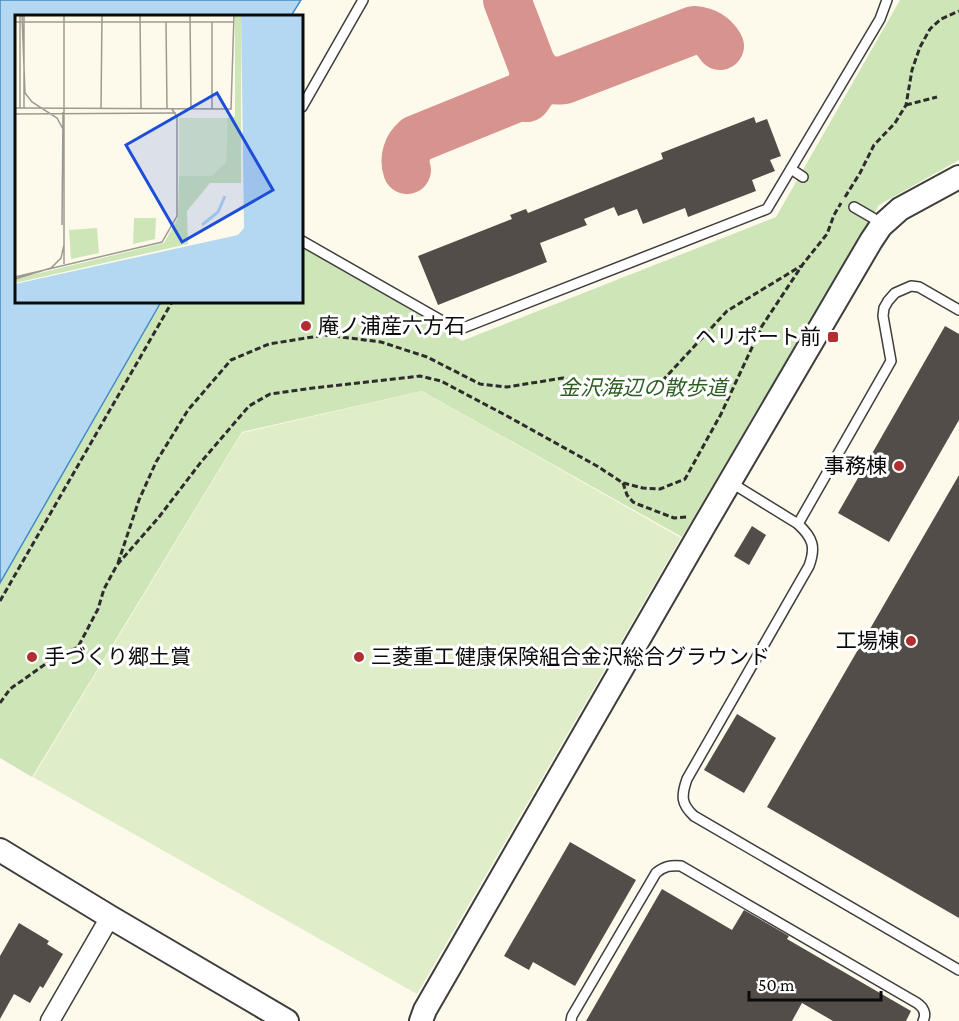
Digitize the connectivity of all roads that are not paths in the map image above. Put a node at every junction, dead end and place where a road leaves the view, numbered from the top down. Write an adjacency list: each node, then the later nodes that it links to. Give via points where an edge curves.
1 (363, 0): 3 (lane)
2 (887, 0): 4 (lane, via 880,19)
3 (303, 105)
4 (791, 169): 5 (lane); 10 (lane, via 767,209 458,330)
5 (803, 177)
6 (959, 177): 9 (street, via 900,209)
7 (959, 188): 9 (street)
8 (854, 207): 9 (lane)
9 (884, 230): 12 (street)
10 (303, 242)
11 (959, 310): 13 (lane, via 919,287 895,293 888,301 883,316 891,361)
12 (734, 485): 13 (lane); 19 (street, via 704,526); 20 (street)
13 (798, 524): 16 (lane, via 812,543 809,566 693,768 683,789 686,808)
14 (0, 850): 15 (street)
15 (110, 917): 17 (street); 18 (street)
16 (959, 970)
17 (281, 1019)
18 (50, 1021)
19 (422, 1021)
20 (431, 1021)
21 (571, 1021): 22 (lane, via 656,873 674,865 917,1003 925,1014)
22 (923, 1021)

